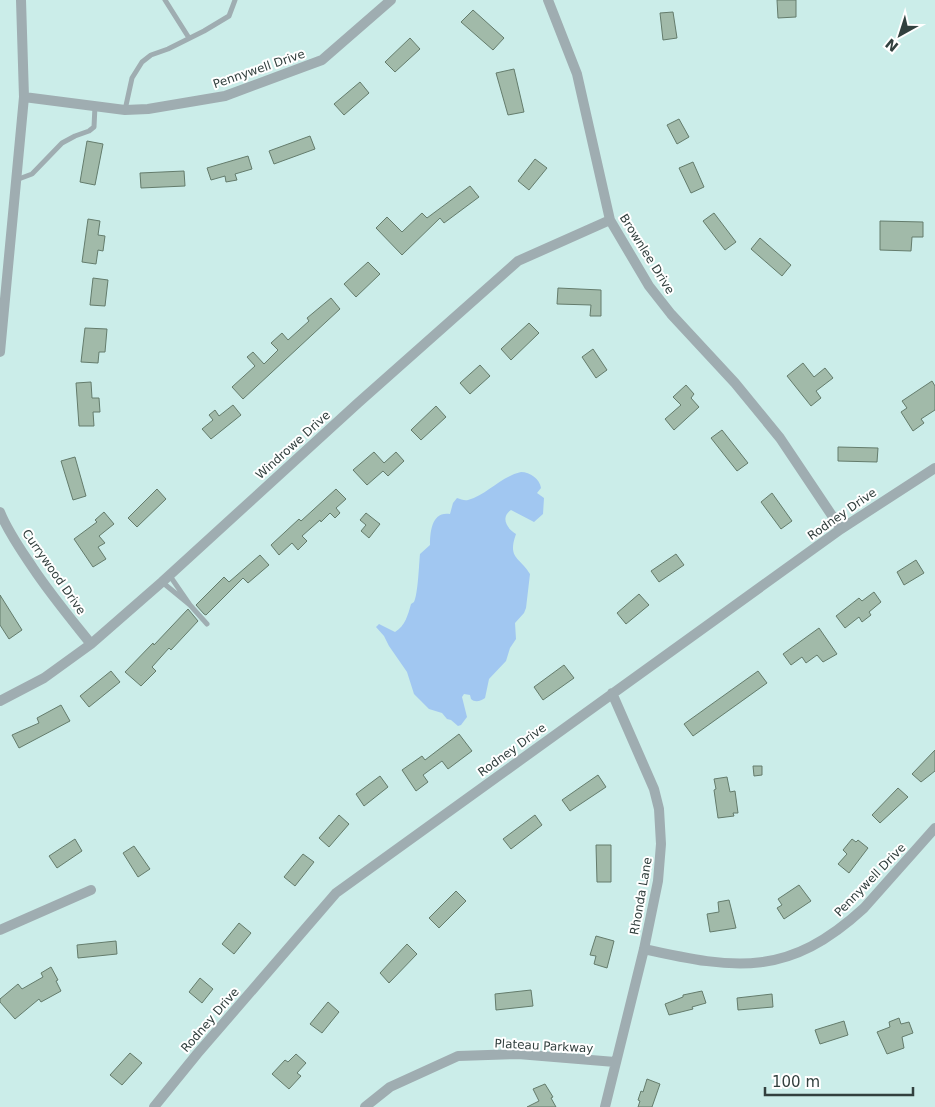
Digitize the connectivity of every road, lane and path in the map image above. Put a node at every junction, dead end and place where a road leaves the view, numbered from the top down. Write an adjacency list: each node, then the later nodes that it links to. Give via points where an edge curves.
1 (21, 0): 7 (street)
2 (165, 0): 6 (lane)
3 (235, 0): 6 (lane, via 229,16)
4 (391, 0): 9 (street, Pennywell Drive, via 322,60 225,96)
5 (548, 0): 11 (street, Brownlee Drive, via 577,74)
6 (189, 38): 9 (lane, via 142,62 132,78)
7 (24, 97): 8 (street, Pennywell Drive); 10 (street)
8 (95, 106): 9 (street, Pennywell Drive); 10 (lane, via 94,126 62,143 32,174)
9 (125, 110)
10 (16, 180): 12 (street)
11 (610, 220): 15 (street, Brownlee Drive, via 649,286 780,438); 16 (street, Windrowe Drive, via 518,261)
12 (0, 352)
13 (935, 468): 15 (street, Rodney Drive)
14 (0, 512): 19 (street, Currywood Drive, via 26,558)
15 (841, 529): 20 (street, Rodney Drive)
16 (166, 579): 17 (lane); 17 (lane); 19 (street, Windrowe Drive)
17 (190, 605): 18 (lane)
18 (208, 624)
19 (91, 644): 21 (street, Windrowe Drive, via 44,678)
20 (612, 693): 25 (street, Rhonda Lane, via 654,788 660,818 659,867); 27 (street, Rodney Drive, via 336,893)
21 (0, 702)
22 (935, 828): 25 (street, Pennywell Drive, via 852,919 824,940 794,954 763,963 730,965)
23 (91, 890): 24 (street)
24 (0, 930)
25 (644, 949): 26 (street, Rhonda Lane)
26 (615, 1062): 28 (street, Plateau Parkway, via 518,1054 458,1056 390,1087); 29 (street, Rhonda Lane)
27 (154, 1107)
28 (365, 1107)
29 (604, 1107)

